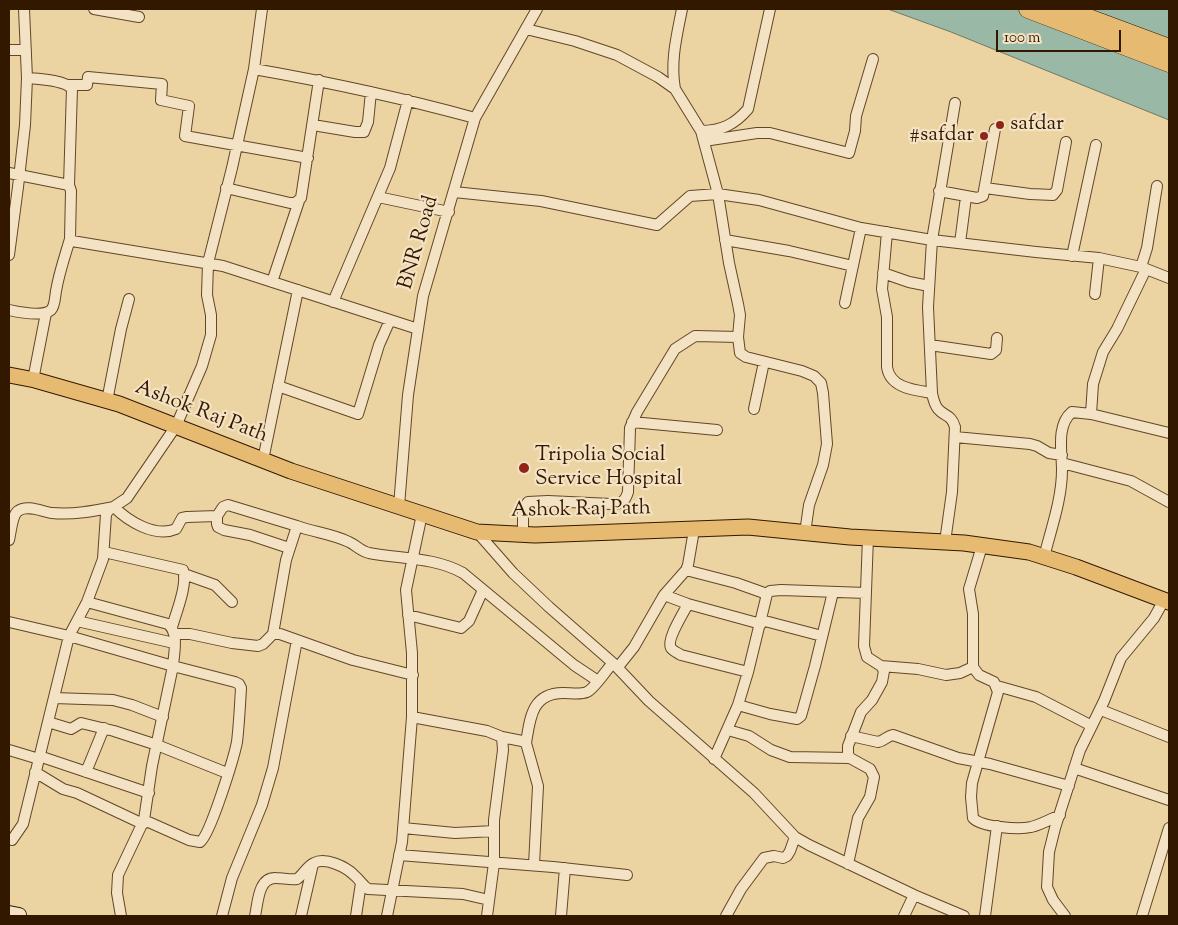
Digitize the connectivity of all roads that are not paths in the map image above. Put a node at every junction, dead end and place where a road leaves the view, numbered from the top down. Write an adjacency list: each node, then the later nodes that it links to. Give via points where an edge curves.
1 (24, 9): 13 (street)
2 (94, 9): 9 (street)
3 (262, 9): 16 (street)
4 (538, 9): 10 (street, BNR Road)
5 (682, 9): 20 (street, via 673,62)
6 (770, 9): 27 (street, via 748,109 731,125)
7 (1028, 9): 15 (highway)
8 (1064, 9): 11 (highway)
9 (139, 18)
10 (526, 29): 20 (street, via 617,55); 24 (street, BNR Road)
11 (1169, 48)
12 (9, 50): 13 (street)
13 (26, 50): 17 (street)
14 (872, 59): 27 (street, via 849,153 770,133)
15 (1169, 63)
16 (254, 70): 18 (street); 30 (street)
17 (28, 78): 19 (street); 32 (street, via 25,125)
18 (319, 80): 21 (street); 25 (street)
19 (70, 85): 30 (street, via 87,85 88,76 162,84 161,100 189,106 185,136); 33 (street, via 73,95)
20 (675, 89): 27 (street)
21 (371, 92): 22 (street); 25 (street, via 364,132)
22 (408, 100): 24 (street); 40 (street, via 390,168)
23 (955, 103): 37 (street)
24 (475, 118): 38 (street, BNR Road)
25 (313, 125): 31 (street)
26 (995, 129): 36 (street)
27 (703, 136): 39 (street)
28 (1066, 142): 36 (street, via 1053,195)
29 (1096, 145): 51 (street)
30 (237, 146): 31 (street); 35 (street)
31 (308, 158): 42 (street)
32 (14, 175): 33 (street); 50 (street)
33 (69, 185): 46 (street)
34 (1157, 186): 55 (street)
35 (226, 188): 42 (street, via 290,203); 53 (street)
36 (985, 188): 41 (street, via 981,198)
37 (939, 191): 41 (street); 48 (street)
38 (454, 192): 39 (street, via 541,201 657,225 690,196); 43 (street, BNR Road)
39 (718, 194): 44 (street, via 759,200); 47 (street)
40 (378, 197): 43 (street); 63 (street)
41 (966, 197): 49 (street)
42 (299, 201): 58 (street)
43 (449, 212): 68 (street, BNR Road, via 423,296)
44 (860, 228): 45 (street); 54 (street)
45 (887, 232): 48 (street); 56 (street)
46 (70, 238): 53 (street, via 77,242); 66 (street, via 54,305)
47 (725, 240): 54 (street); 69 (street, via 740,315)
48 (932, 240): 49 (street); 59 (street)
49 (960, 243): 51 (street)
50 (9, 255)
51 (1072, 256): 52 (street)
52 (1099, 258): 55 (street); 61 (street)
53 (208, 263): 58 (street); 81 (street, via 211,335 202,366)
54 (853, 266): 64 (street)
55 (1144, 268): 57 (street); 79 (street, via 1103,352 1093,384)
56 (882, 273): 59 (street); 76 (street, via 888,375 904,386)
57 (1169, 278)
58 (272, 282): 60 (street)
59 (929, 286): 71 (street)
60 (298, 290): 63 (street); 75 (street)
61 (1095, 294)
62 (129, 299): 77 (street)
63 (333, 302): 67 (street)
64 (845, 303)
65 (9, 310): 66 (street)
66 (46, 313): 74 (street)
67 (390, 320): 68 (street); 75 (street, via 378,345 358,414)
68 (418, 329): 88 (street, BNR Road, via 408,395)
69 (738, 337): 72 (street, via 740,353); 80 (street, via 695,336 676,349)
70 (997, 338): 71 (street, via 996,350 991,354)
71 (930, 345): 76 (street)
72 (764, 362): 78 (street); 95 (street, via 802,371 821,383 827,444 808,505)
73 (9, 375): 74 (main road, Ashok Raj Path)
74 (33, 380): 77 (main road, Ashok Raj Path)
75 (278, 386): 86 (street)
76 (932, 393): 84 (street, via 934,404 953,420)
77 (108, 401): 81 (main road, Ashok Raj Path)
78 (754, 409)
79 (1090, 414): 83 (street); 85 (street, via 1072,412 1066,416 1062,431)
80 (632, 422): 82 (street); 96 (street, via 628,492 624,501 621,504 528,502 523,509)
81 (176, 426): 86 (main road, Ashok Raj Path); 89 (street, via 127,498)
82 (717, 430)
83 (1169, 433)
84 (955, 437): 85 (street, via 1030,444); 99 (street)
85 (1062, 459): 87 (street, via 1131,481); 103 (street, via 1060,494)
86 (263, 460): 88 (main road, Ashok Raj Path)
87 (1169, 502)
88 (399, 506): 90 (main road, Ashok Raj Path)
89 (114, 507): 91 (street, via 140,526 168,531 176,529 179,521 187,516); 98 (street, via 71,513 24,509 15,515); 102 (street, via 106,514)
90 (422, 514): 94 (main road, Ashok Raj Path); 104 (street)
91 (217, 516): 92 (street, via 228,505); 101 (street, via 218,527 224,530)
92 (297, 526): 101 (street); 104 (street, via 348,541 366,552)
93 (694, 530): 95 (main road, Ashok Raj Path, via 748,527); 96 (main road, Ashok Raj Path); 105 (street)
94 (477, 532): 96 (main road, Ashok Raj Path); 125 (street, via 543,602)
95 (805, 533): 97 (main road, Ashok Raj Path)
96 (523, 534)
97 (868, 538): 99 (main road, Ashok Raj Path); 109 (street)
98 (9, 540)
99 (945, 542): 100 (main road, Ashok Raj Path)
100 (982, 546): 103 (main road, Ashok Raj Path); 128 (street, via 969,589 973,614)
101 (289, 548): 120 (street)
102 (104, 552): 106 (street, via 180,568); 113 (street)
103 (1044, 557): 112 (main road, Ashok Raj Path)
104 (414, 560): 107 (street, via 450,566); 116 (street, via 406,590)
105 (686, 570): 110 (street); 111 (street)
106 (184, 574): 114 (street, via 215,585); 121 (street)
107 (483, 590): 116 (street, via 469,621 461,628); 131 (street)
108 (833, 592): 109 (street); 110 (street, via 781,590); 123 (street)
109 (866, 593): 127 (street, via 865,653)
110 (767, 594): 119 (street)
111 (664, 595): 115 (street); 125 (street, via 634,647)
112 (1166, 601): 135 (street, via 1121,658)
113 (87, 602): 117 (street); 121 (street, via 168,624)
114 (232, 602)
115 (688, 604): 119 (street); 129 (street, via 673,634 672,649 682,655)
116 (408, 615): 130 (street)
117 (77, 621): 121 (street); 122 (street)
118 (9, 622): 122 (street)
119 (761, 622): 123 (street); 129 (street)
120 (273, 634): 121 (street, via 258,646 190,634); 124 (street)
121 (174, 635): 126 (street)
122 (69, 636): 126 (street); 133 (street)
123 (822, 636): 134 (street, via 801,716 797,719 779,716)
124 (297, 640): 130 (street, via 353,660); 179 (street, via 262,805 232,878)
125 (616, 665): 131 (street); 150 (street, via 649,701)
126 (173, 666): 136 (street); 155 (street, via 239,684 236,742)
127 (881, 666): 128 (street, via 946,675); 142 (street, via 884,671 882,682 861,712)
128 (972, 667): 132 (street, via 978,675)
129 (748, 672): 134 (street)
130 (413, 675): 137 (street)
131 (598, 681): 145 (street, via 588,692 550,694 540,700 534,710)
132 (997, 686): 139 (street, via 1036,697); 151 (street)
133 (54, 698): 136 (street, via 113,700); 138 (street)
134 (738, 705): 141 (street)
135 (1101, 710): 139 (street); 144 (street)
136 (163, 717): 146 (street)
137 (412, 717): 143 (street, via 477,728); 162 (street)
138 (48, 722): 140 (street, via 71,729 81,723); 148 (street)
139 (1092, 726): 152 (street)
140 (104, 728): 146 (street); 154 (street)
141 (728, 730): 149 (street, via 749,736 790,757); 150 (street)
142 (851, 736): 149 (street, via 848,746); 151 (street, via 882,742 893,735 958,758)
143 (502, 737): 145 (street); 164 (street)
144 (1169, 737)
145 (526, 743): 171 (street, via 538,786)
146 (157, 745): 155 (street); 157 (street)
147 (9, 750): 148 (street)
148 (39, 758): 153 (street); 154 (street)
149 (850, 758): 170 (street, via 870,770 874,777 870,797 858,818)
150 (714, 759): 165 (street, via 754,793)
151 (978, 761): 156 (street); 161 (street, via 971,797 973,818)
152 (1074, 768): 156 (street); 158 (street)
153 (36, 772): 160 (street, via 63,789); 166 (street, via 23,824)
154 (86, 772): 157 (street)
155 (227, 773): 160 (street, via 214,818 200,842)
156 (1069, 786): 159 (street)
157 (149, 793): 160 (street)
158 (1169, 800)
159 (1060, 814): 161 (street, via 1030,827); 190 (street, via 1050,845 1046,882 1052,900)
160 (143, 822): 178 (street, via 118,876)
161 (997, 826): 189 (street)
162 (403, 828): 164 (street, via 455,833); 167 (street)
163 (1169, 828): 191 (street)
164 (494, 832): 168 (street)
165 (795, 837): 170 (street); 186 (street, via 787,856 764,858)
166 (12, 840)
167 (399, 855): 168 (street); 175 (street)
168 (494, 862): 171 (street); 177 (street)
169 (313, 863): 174 (street, via 334,864 353,874); 180 (street, via 297,879 266,880 260,892); 181 (street)
170 (848, 864): 176 (street)
171 (534, 865): 172 (street)
172 (566, 868): 173 (street); 185 (street)
173 (627, 875)
174 (360, 883): 175 (street, via 368,889); 182 (street)
175 (393, 889): 177 (street, via 468,895); 183 (street)
176 (914, 895): 187 (street); 188 (street)
177 (489, 900): 184 (street)
178 (121, 916)
179 (222, 916)
180 (256, 916)
181 (301, 916)
182 (356, 916)
183 (387, 916)
184 (486, 916)
185 (561, 916)
186 (726, 916)
187 (904, 916)
188 (964, 916)
189 (985, 916)
190 (1065, 916)
191 (1142, 916)

